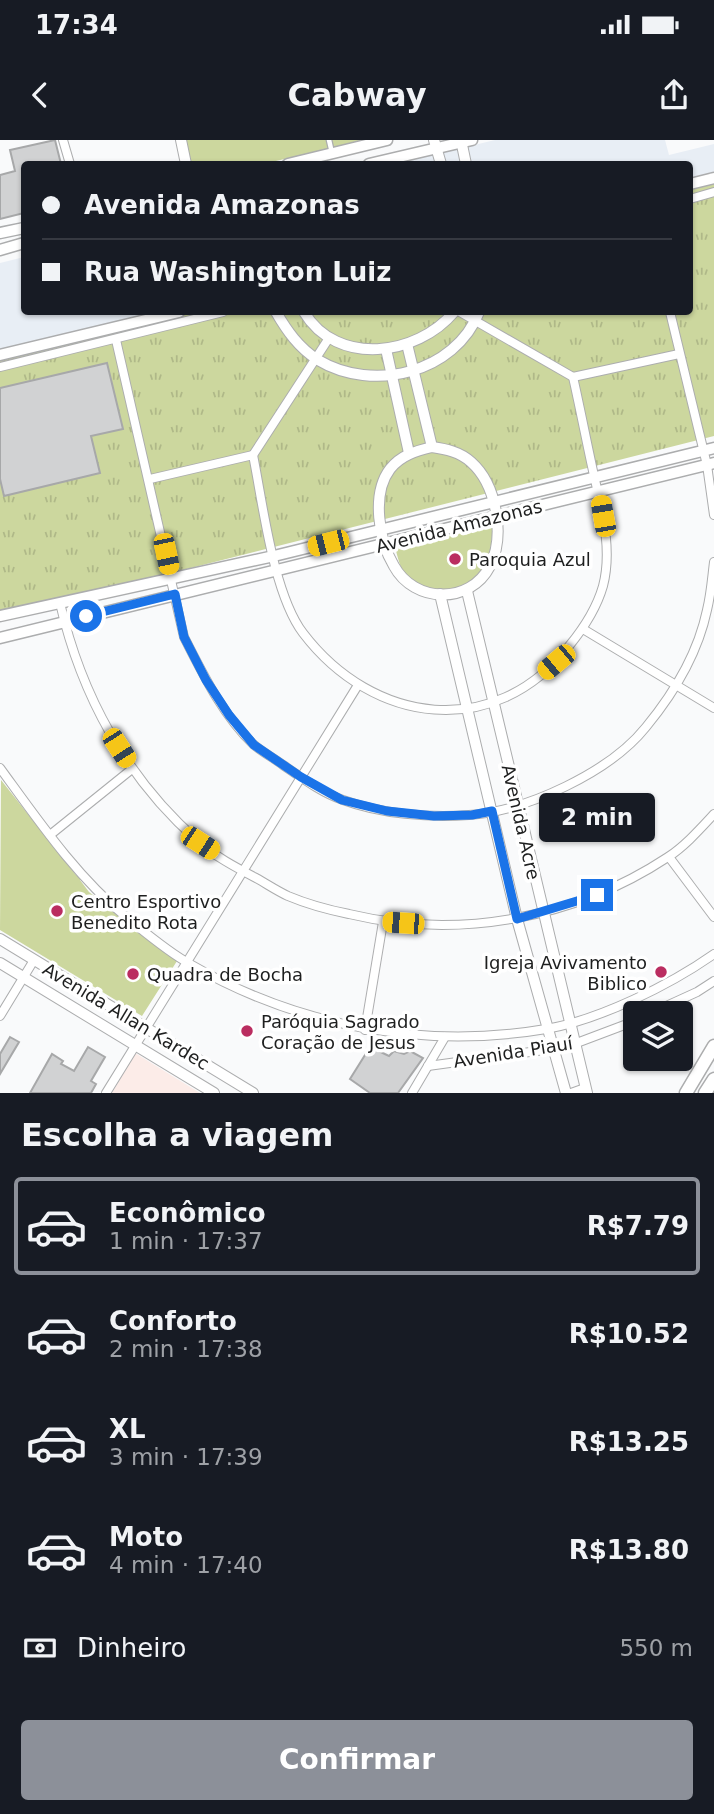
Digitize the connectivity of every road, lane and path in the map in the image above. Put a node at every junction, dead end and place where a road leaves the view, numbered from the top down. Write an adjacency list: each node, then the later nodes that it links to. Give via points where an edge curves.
1 (63, 140): 9 (street)
2 (181, 140): 10 (street)
3 (329, 140): 8 (lane)
4 (387, 140): 6 (main road)
5 (465, 141): 7 (main road); 14 (street)
6 (357, 144): 8 (main road)
7 (435, 144): 12 (main road); 13 (street)
8 (333, 154): 11 (main road)
9 (69, 161)
10 (185, 161)
11 (302, 161)
12 (379, 161)
13 (440, 161)
14 (466, 161)
15 (714, 178): 16 (main road)
16 (693, 183)
17 (714, 192): 18 (street)
18 (693, 198)
19 (21, 229): 20 (main road)
20 (0, 233)
21 (21, 244): 22 (main road)
22 (0, 250)
23 (167, 315): 35 (main road)
24 (212, 315): 31 (street)
25 (278, 315): 36 (street, via 296,342)
26 (307, 315): 30 (street)
27 (453, 315): 32 (street, via 431,334)
28 (671, 315): 34 (street)
29 (478, 316): 38 (street, via 453,349); 40 (street)
30 (329, 338): 33 (street, via 343,346); 36 (street)
31 (116, 340): 37 (street); 47 (street)
32 (407, 344): 33 (street); 38 (street)
33 (386, 349): 39 (street)
34 (679, 354): 40 (street); 42 (street)
35 (0, 355)
36 (316, 359): 39 (street, via 352,374); 44 (street)
37 (0, 367)
38 (413, 371): 39 (street); 41 (street)
39 (390, 376): 43 (street)
40 (573, 377): 46 (street)
41 (432, 447): 43 (street); 49 (street, via 460,454 473,463)
42 (709, 449): 45 (street); 46 (main road, Avenida Amazonas)
43 (409, 453): 52 (street, via 390,469 382,485)
44 (253, 455): 47 (street); 54 (street)
45 (710, 464): 48 (main road, Avenida Amazonas); 50 (street)
46 (594, 476): 48 (street); 49 (main road, Avenida Amazonas)
47 (150, 480): 57 (street)
48 (598, 491): 51 (main road, Avenida Amazonas); 64 (street, via 607,541 603,586)
49 (494, 503): 51 (street); 52 (main road, Avenida Amazonas)
50 (714, 515)
51 (496, 518): 53 (main road, Avenida Amazonas); 58 (street, via 497,544 491,565)
52 (382, 530): 53 (street); 54 (main road, Avenida Amazonas)
53 (385, 544): 56 (main road, Avenida Amazonas); 60 (street, via 394,567 406,581)
54 (274, 556): 56 (street); 57 (main road, Avenida Amazonas)
55 (714, 562): 67 (street, via 697,644)
56 (277, 570): 59 (main road, Avenida Amazonas); 66 (street, via 285,599 303,632)
57 (172, 579): 59 (street); 61 (main road, Avenida Amazonas)
58 (467, 592): 60 (street); 68 (street, Avenida Acre)
59 (175, 594): 63 (main road, Avenida Amazonas); 73 (street, via 184,637 229,715 254,745)
60 (440, 594): 70 (street, Avenida Acre)
61 (60, 603): 62 (main road, Avenida Amazonas); 63 (street)
62 (0, 616)
63 (64, 622): 65 (main road, Avenida Amazonas); 72 (street, via 94,703)
64 (583, 629): 67 (street); 68 (street, via 527,687)
65 (0, 638)
66 (358, 685): 70 (street, via 421,708); 73 (street)
67 (677, 685): 69 (street); 74 (street, via 645,729 618,753 582,779)
68 (493, 704): 70 (street); 74 (street, Avenida Acre)
69 (714, 708)
70 (468, 710): 75 (street, Avenida Acre)
71 (0, 768): 77 (street, Avenida Piauí)
72 (132, 769): 77 (street); 79 (street, via 164,809 200,843)
73 (301, 777): 75 (street, via 342,800 387,811 434,816); 79 (street)
74 (517, 805): 75 (street); 80 (street, Avenida Acre)
75 (492, 811): 82 (street, Avenida Acre)
76 (714, 814): 78 (street)
77 (50, 835): 88 (street, Avenida Piauí, via 124,916)
78 (669, 857): 80 (street, via 597,895); 81 (street)
79 (243, 871): 83 (street, via 289,896); 88 (street)
80 (542, 913): 82 (street); 93 (street, Avenida Acre)
81 (714, 917)
82 (517, 919): 83 (street, via 423,925); 96 (street, Avenida Acre)
83 (383, 922): 97 (street)
84 (0, 939): 86 (street, Avenida Allan Kardec)
85 (714, 954): 93 (street, Avenida Piauí, via 628,1003)
86 (34, 960): 89 (street); 95 (street, Avenida Allan Kardec)
87 (0, 963): 89 (street, Avenida Allan Kardec)
88 (187, 963): 95 (street); 97 (street, Avenida Piauí, via 239,990)
89 (24, 977): 92 (street); 100 (street, Avenida Allan Kardec)
90 (714, 981): 91 (street)
91 (677, 1001)
92 (0, 1016)
93 (569, 1024): 96 (street, Avenida Piauí); 99 (street, Avenida Acre)
94 (623, 1026): 99 (street, Avenida Piauí)
95 (146, 1028): 100 (street); 109 (street, Avenida Allan Kardec)
96 (547, 1029): 98 (street, Avenida Piauí); 102 (street, Avenida Acre)
97 (365, 1031): 98 (street, Avenida Piauí)
98 (445, 1037): 103 (street)
99 (574, 1044): 102 (street, Avenida Piauí); 105 (street, Avenida Acre)
100 (135, 1045): 107 (street); 108 (street, Avenida Allan Kardec)
101 (714, 1046): 106 (main road)
102 (552, 1049): 103 (street, Avenida Piauí); 111 (street, Avenida Acre)
103 (428, 1066): 110 (street)
104 (714, 1079): 112 (main road)
105 (586, 1091): 111 (street)
106 (688, 1092)
107 (106, 1093)
108 (214, 1093)
109 (253, 1093)
110 (412, 1093)
111 (568, 1093)
112 (705, 1093)

